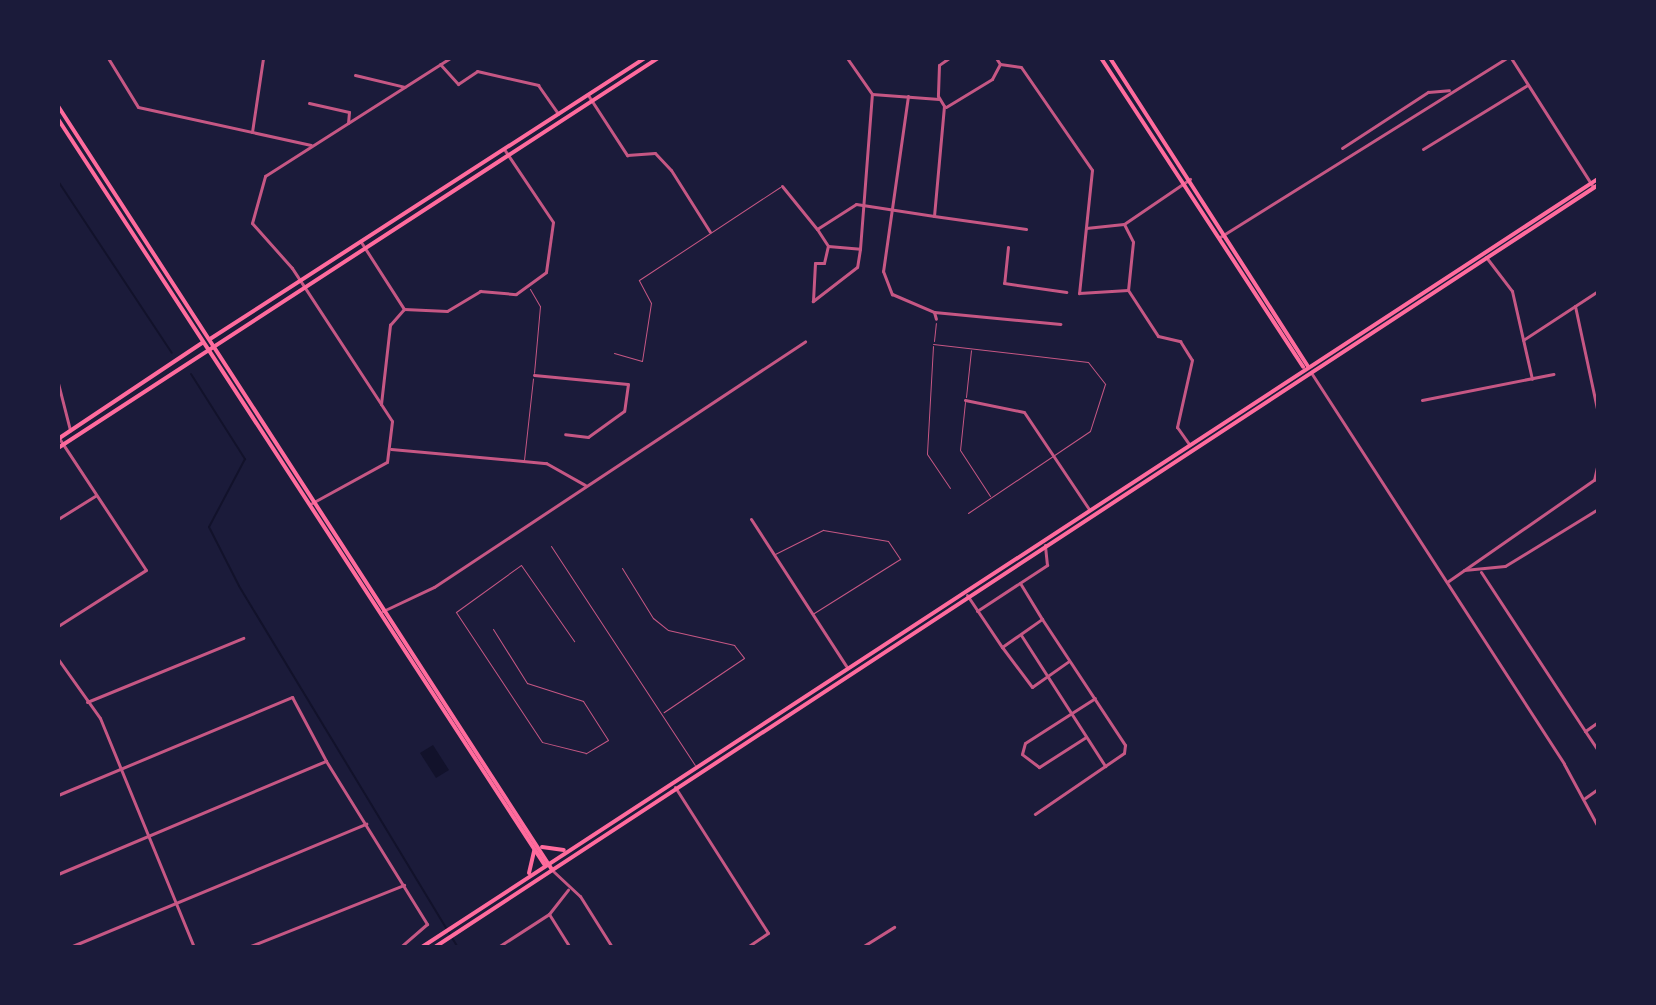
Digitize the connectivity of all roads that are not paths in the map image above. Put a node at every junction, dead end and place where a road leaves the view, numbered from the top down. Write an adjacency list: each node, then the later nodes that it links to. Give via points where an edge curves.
1 (108, 58): 29 (street, via 138,107)
2 (263, 58): 29 (street)
3 (450, 58): 12 (street)
4 (645, 58): 19 (main road)
5 (658, 58): 22 (main road)
6 (847, 58): 18 (street)
7 (949, 58): 21 (street, via 939,65)
8 (996, 58): 13 (street)
9 (1101, 58): 37 (main road)
10 (1110, 58): 35 (main road)
11 (1509, 58): 15 (street); 17 (street)
12 (440, 64): 16 (street); 26 (street, via 458,84 477,71 538,85)
13 (1000, 64): 25 (street, via 992,79); 44 (street, via 1021,67 1092,170)
14 (355, 75): 16 (street)
15 (1527, 85): 33 (street); 39 (street)
16 (405, 87): 28 (street)
17 (1449, 90): 31 (street, via 1428,92); 48 (street)
18 (872, 94): 20 (street); 40 (street)
19 (588, 95): 22 (street); 26 (main road)
20 (908, 96): 21 (street); 41 (street)
21 (939, 99): 25 (street)
22 (591, 101): 34 (main road); 47 (street, via 627,155 655,153 671,170)
23 (309, 103): 28 (street, via 349,112)
24 (58, 106): 67 (main road)
25 (944, 106): 42 (street)
26 (558, 114): 32 (main road)
27 (58, 119): 70 (main road)
28 (348, 123): 30 (street)
29 (252, 132): 30 (street)
30 (313, 146): 56 (street, via 265,176 252,223)
31 (1342, 148)
32 (504, 149): 34 (street); 50 (main road)
33 (1423, 149)
34 (508, 156): 53 (main road); 57 (street, via 553,222 546,272)
35 (1190, 179): 37 (street); 48 (main road)
36 (1598, 179): 39 (main road)
37 (1184, 183): 43 (street); 49 (main road)
38 (782, 186): 45 (street); 47 (lane)
39 (1594, 186): 55 (main road)
40 (865, 206): 41 (street); 45 (street, via 856,204); 54 (street)
41 (895, 210): 42 (street); 64 (street, via 885,283 907,304)
42 (934, 216): 46 (street)
43 (1124, 224): 44 (street); 59 (street, via 1133,242)
44 (1086, 228): 59 (street, via 1079,293)
45 (817, 229): 51 (street)
46 (1026, 229)
47 (710, 232): 75 (lane, via 639,280 651,303 642,361)
48 (1226, 233): 49 (street); 76 (main road)
49 (1220, 237): 76 (main road)
50 (361, 242): 53 (street); 56 (main road)
51 (828, 246): 54 (street); 54 (street, via 824,263 815,263 813,301 857,267)
52 (1008, 247): 61 (street, via 1004,283)
53 (365, 249): 58 (main road); 63 (street)
54 (860, 249)
55 (1485, 255): 68 (street, via 1512,291); 76 (main road)
56 (300, 280): 58 (street); 67 (main road)
57 (528, 287): 63 (street, via 516,294 480,291 447,311); 78 (lane, via 540,306)
58 (305, 288): 72 (main road); 83 (street)
59 (1128, 290): 89 (street, via 1158,336 1180,341 1192,360 1177,427)
60 (1598, 291): 62 (street)
61 (1066, 292)
62 (1575, 306): 68 (street); 84 (street)
63 (404, 309): 83 (street, via 390,325)
64 (934, 312): 65 (street); 66 (street)
65 (936, 319): 71 (lane)
66 (1060, 324)
67 (209, 339): 70 (main road); 72 (main road)
68 (1523, 340): 79 (street)
69 (805, 341): 95 (street)
70 (203, 343): 74 (main road); 85 (main road)
71 (933, 344): 73 (lane); 96 (lane, via 927,454)
72 (214, 347): 74 (main road); 99 (main road)
73 (971, 348): 81 (lane); 92 (lane, via 1088,362 1105,384 1090,431)
74 (208, 351): 88 (main road); 100 (main road)
75 (614, 353)
76 (1308, 370): 89 (main road); 106 (main road); 112 (street)
77 (1553, 374): 79 (street)
78 (534, 375): 86 (street, via 628,384 624,411 588,437); 93 (lane)
79 (1532, 379): 82 (street)
80 (58, 383): 85 (street)
81 (965, 400): 92 (street, via 1020,409); 98 (lane, via 960,450)
82 (1422, 400)
83 (381, 404): 91 (street, via 392,421)
84 (1598, 413)
85 (70, 431): 87 (main road)
86 (565, 434)
87 (59, 438): 88 (street)
88 (64, 444): 90 (main road); 97 (street)
89 (1189, 444): 101 (main road)
90 (58, 448)
91 (391, 449): 93 (street); 99 (street, via 387,462)
92 (1053, 455): 98 (lane); 101 (street)
93 (524, 462): 95 (street, via 546,463)
94 (1598, 462): 110 (street, via 1594,480)
95 (587, 486): 115 (street, via 434,587)
96 (950, 488)
97 (97, 495): 104 (street); 121 (street, via 146,570)
98 (991, 498): 103 (lane)
99 (316, 501): 100 (street); 115 (main road)
100 (309, 505): 117 (main road)
101 (1089, 509): 120 (main road)
102 (1598, 509): 111 (street, via 1505,566)
103 (968, 513)
104 (58, 519)
105 (751, 519): 108 (street)
106 (1045, 545): 113 (street, via 1047,565); 114 (main road)
107 (551, 546): 134 (lane)
108 (775, 555): 118 (street); 118 (lane, via 823,530 888,541 900,559)
109 (622, 568): 134 (lane, via 653,618 668,630 734,645 744,658)
110 (1464, 570): 111 (street); 112 (street)
111 (1481, 572): 137 (street)
112 (1447, 582): 148 (street)
113 (1020, 583): 116 (street); 119 (street)
114 (967, 595): 116 (street); 120 (main road)
115 (386, 609): 117 (street); 153 (main road)
116 (977, 611): 126 (street)
117 (380, 613): 155 (main road)
118 (811, 614): 129 (street)
119 (1042, 619): 123 (street); 128 (street)
120 (921, 621): 129 (main road); 133 (main road)
121 (58, 626)
122 (493, 629): 125 (lane, via 527,683 583,701 608,740 586,753 542,742 456,612 521,565)
123 (1021, 634): 126 (street); 130 (street)
124 (243, 638): 132 (street)
125 (574, 641)
126 (1002, 647): 130 (street, via 1030,686)
127 (58, 659): 132 (street)
128 (1070, 661): 130 (street); 131 (street)
129 (846, 666): 133 (main road)
130 (1047, 677): 135 (street)
131 (1095, 698): 135 (street); 142 (street, via 1125,745 1124,753)
132 (87, 702): 143 (street)
133 (780, 713): 141 (main road); 144 (main road)
134 (661, 714): 141 (lane)
135 (1071, 714): 138 (street); 138 (street, via 1025,743 1025,759 1039,767)
136 (1598, 722): 137 (street)
137 (1585, 731): 139 (street)
138 (1086, 737): 142 (street)
139 (1598, 750)
140 (326, 761): 143 (street, via 292,697); 150 (street); 152 (street)
141 (694, 765): 144 (lane); 154 (main road)
142 (1105, 766): 149 (street)
143 (123, 767): 147 (street); 152 (street)
144 (698, 771): 145 (main road)
145 (675, 787): 158 (main road); 175 (street, via 768,933)
146 (1598, 789): 148 (street)
147 (58, 795)
148 (1585, 798): 151 (street)
149 (1035, 814)
150 (367, 823): 161 (street); 163 (street)
151 (1598, 827)
152 (151, 834): 160 (street); 163 (street)
153 (540, 845): 154 (main road, via 556,852); 156 (main road)
154 (570, 847): 156 (main road)
155 (533, 848): 157 (main road); 159 (main road)
156 (549, 860): 157 (main road); 158 (main road)
157 (544, 864): 158 (main road); 159 (main road)
158 (551, 868): 162 (street); 171 (main road)
159 (529, 873): 170 (main road)
160 (58, 874)
161 (405, 885): 166 (street, via 427,924); 169 (street)
162 (569, 889): 164 (street); 174 (street, via 580,896)
163 (176, 901): 167 (street); 168 (street)
164 (549, 914): 172 (street); 173 (street)
165 (894, 927): 176 (street)
166 (404, 946)
167 (70, 947)
168 (194, 947)
169 (248, 947)
170 (422, 947)
171 (435, 947)
172 (498, 947)
173 (570, 947)
174 (612, 947)
175 (747, 947)
176 (862, 947)

